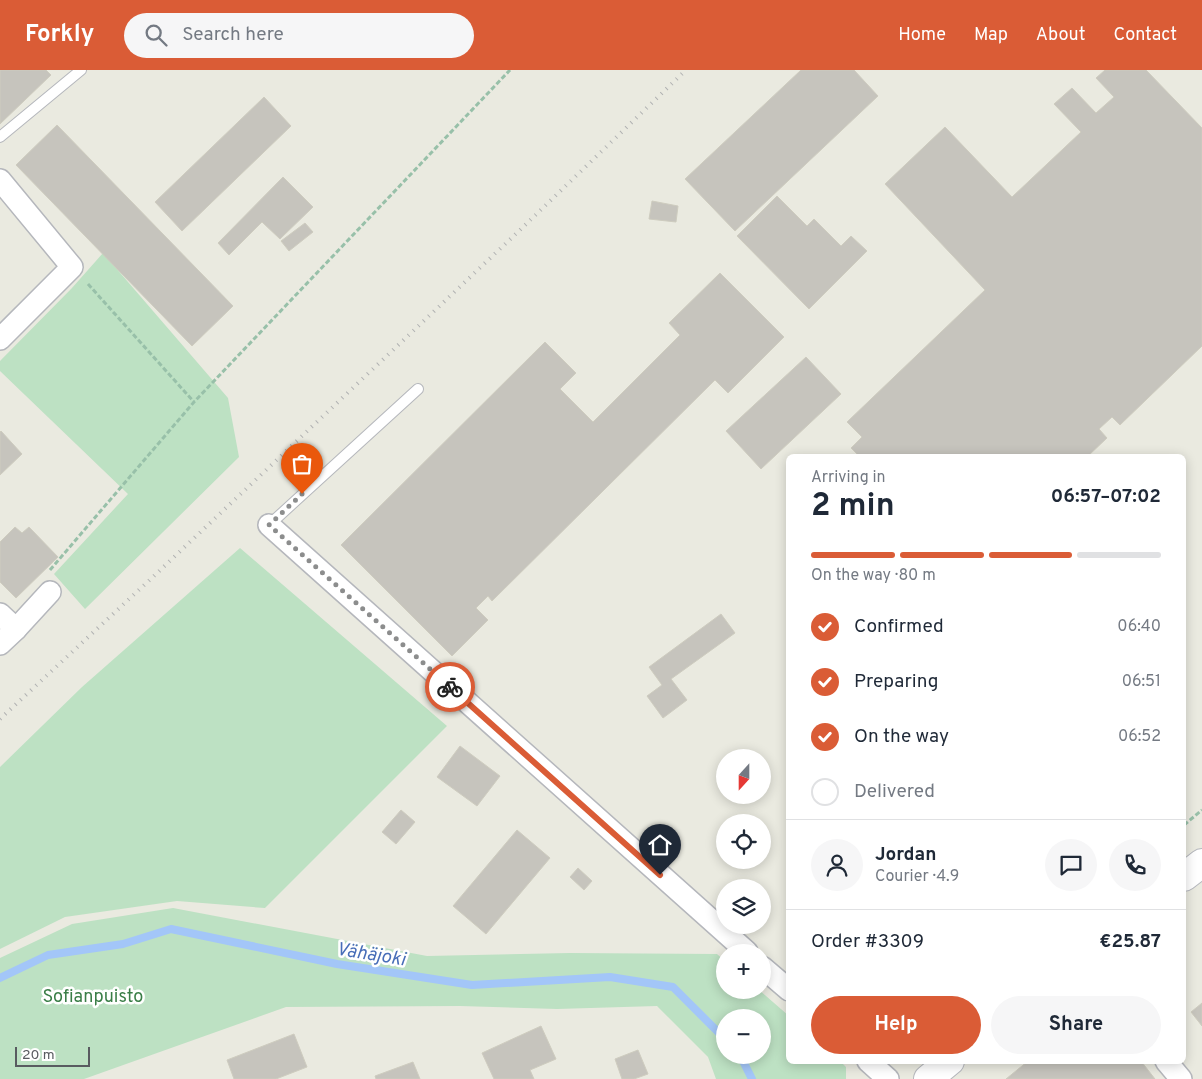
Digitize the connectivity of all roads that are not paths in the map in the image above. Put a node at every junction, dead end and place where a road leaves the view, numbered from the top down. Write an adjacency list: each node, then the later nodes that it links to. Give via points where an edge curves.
1 (81, 70): 2 (lane)
2 (0, 137)
3 (0, 180): 4 (street, via 72,267)
4 (0, 339)
5 (418, 389): 6 (lane)
6 (269, 525): 13 (street)
7 (47, 583): 9 (street)
8 (0, 614): 9 (street)
9 (16, 629): 10 (street)
10 (0, 644)
11 (1202, 863): 12 (street)
12 (1186, 875)
13 (738, 944)
14 (771, 974): 15 (street)
15 (786, 987)
16 (871, 1064): 19 (street)
17 (946, 1064): 20 (street)
18 (1168, 1064): 21 (street)
19 (888, 1079)
20 (928, 1079)
21 (1181, 1079)

